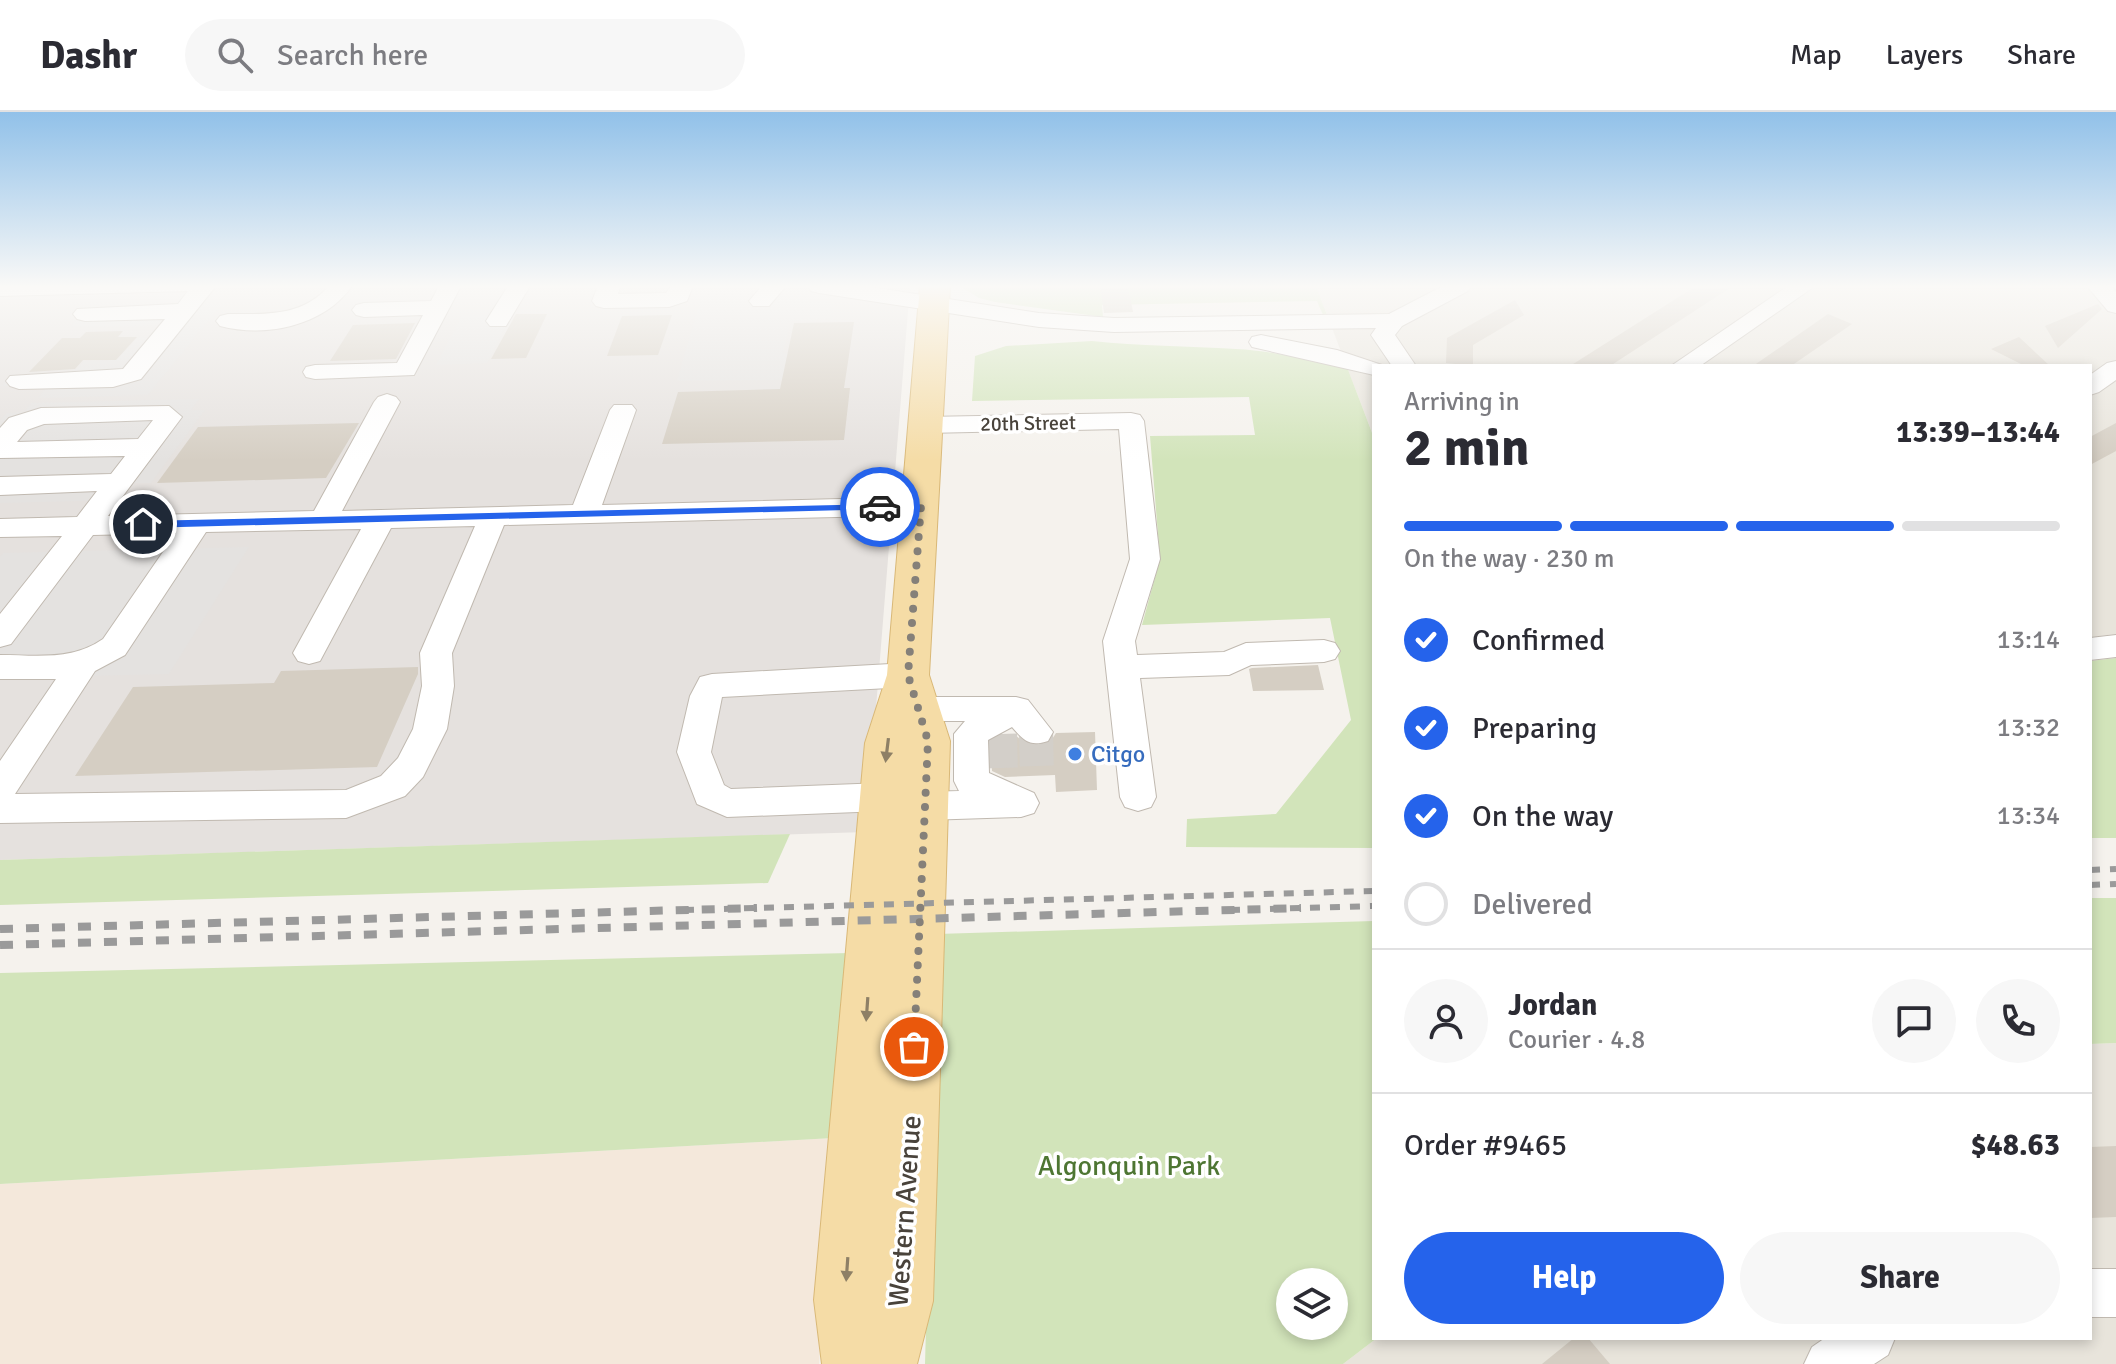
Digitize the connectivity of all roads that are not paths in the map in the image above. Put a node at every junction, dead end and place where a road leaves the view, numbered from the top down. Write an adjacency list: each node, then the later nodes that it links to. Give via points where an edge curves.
1 (156, 344): 12 (street, via 132,374)
2 (419, 344): 11 (street, via 405,370)
3 (932, 344): 16 (main road, Western Avenue)
4 (1274, 344): 9 (street)
5 (1395, 344): 7 (street)
6 (1716, 344): 8 (street)
7 (1403, 364)
8 (1686, 364)
9 (1372, 367)
10 (2116, 368): 13 (street)
11 (315, 372)
12 (19, 381)
13 (2092, 386)
14 (387, 402): 25 (street)
15 (623, 410): 22 (street)
16 (926, 425): 21 (main road, Western Avenue); 36 (street, 20th Street, via 1131,421 1145,559 1119,641)
17 (0, 447): 18 (street); 18 (street, via 18,424 41,416 160,412 169,417)
18 (146, 447): 19 (street)
19 (120, 482): 20 (street); 27 (street)
20 (0, 486)
21 (921, 506): 22 (street); 37 (main road, Western Avenue)
22 (584, 514): 23 (street)
23 (493, 516): 24 (street); 41 (street, via 436,653 438,686 430,729 411,767 393,786 346,804)
24 (381, 519): 25 (street); 33 (street)
25 (323, 520): 26 (street)
26 (198, 523): 27 (street); 34 (street, via 114,647)
27 (87, 526): 28 (street); 29 (street)
28 (0, 528)
29 (0, 636)
30 (2116, 646): 31 (street)
31 (2092, 649)
32 (1324, 651): 36 (street, via 1246,654 1229,663)
33 (309, 653)
34 (82, 666): 35 (street); 38 (street)
35 (0, 667)
36 (1122, 667): 39 (street)
37 (913, 692): 40 (main road, Western Avenue, via 928,741); 40 (street, via 1018,725 971,734 972,781 1020,785); 40 (street, via 712,686 694,752 710,794 727,803)
38 (0, 789)
39 (1138, 797)
40 (904, 802): 45 (main road, Western Avenue, one-way to 45, via 845,1300); 46 (main road, Western Avenue, via 902,1301)
41 (0, 809)
42 (2092, 1293): 43 (street)
43 (2116, 1293)
44 (1868, 1340): 47 (street)
45 (854, 1364)
46 (885, 1364)
47 (1829, 1364)

